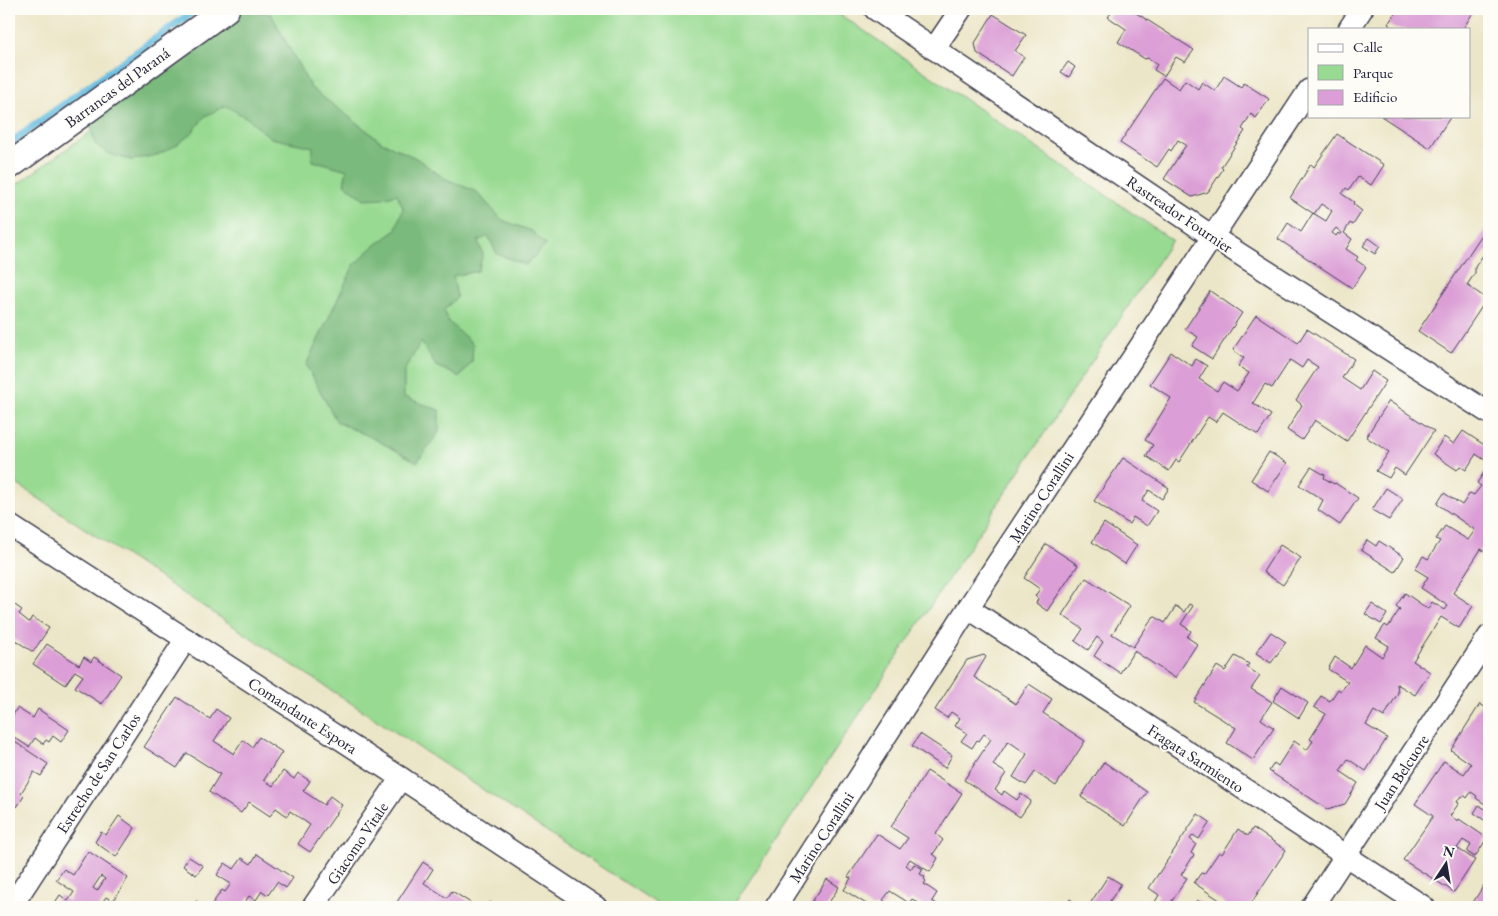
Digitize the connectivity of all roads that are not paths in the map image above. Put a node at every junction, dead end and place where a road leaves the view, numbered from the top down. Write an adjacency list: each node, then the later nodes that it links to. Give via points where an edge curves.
1 (226, 9): 8 (street, Barrancas del Paraná)
2 (875, 9): 6 (street, Rastreador Fournier)
3 (961, 9): 6 (street)
4 (1362, 9): 5 (street)
5 (1350, 28)
6 (934, 49): 9 (street, Rastreador Fournier)
7 (1308, 92): 9 (street, Marino Corallini)
8 (9, 166)
9 (1213, 237): 10 (street, Rastreador Fournier); 12 (street, Marino Corallini)
10 (1489, 414)
11 (9, 525): 14 (street, Comandante Espora)
12 (968, 608): 16 (street, Fragata Sarmiento); 20 (street, Marino Corallini)
13 (1489, 636): 16 (street, Juan Belcuore)
14 (186, 640): 15 (street, Comandante Espora); 17 (street, Estrecho de San Carlos)
15 (401, 778): 18 (street, Giacomo Vitale); 19 (street, Comandante Espora)
16 (1345, 856): 21 (street, Juan Belcuore); 22 (street, Fragata Sarmiento)
17 (10, 907)
18 (313, 907)
19 (596, 907)
20 (776, 907)
21 (1312, 907)
22 (1424, 907)

